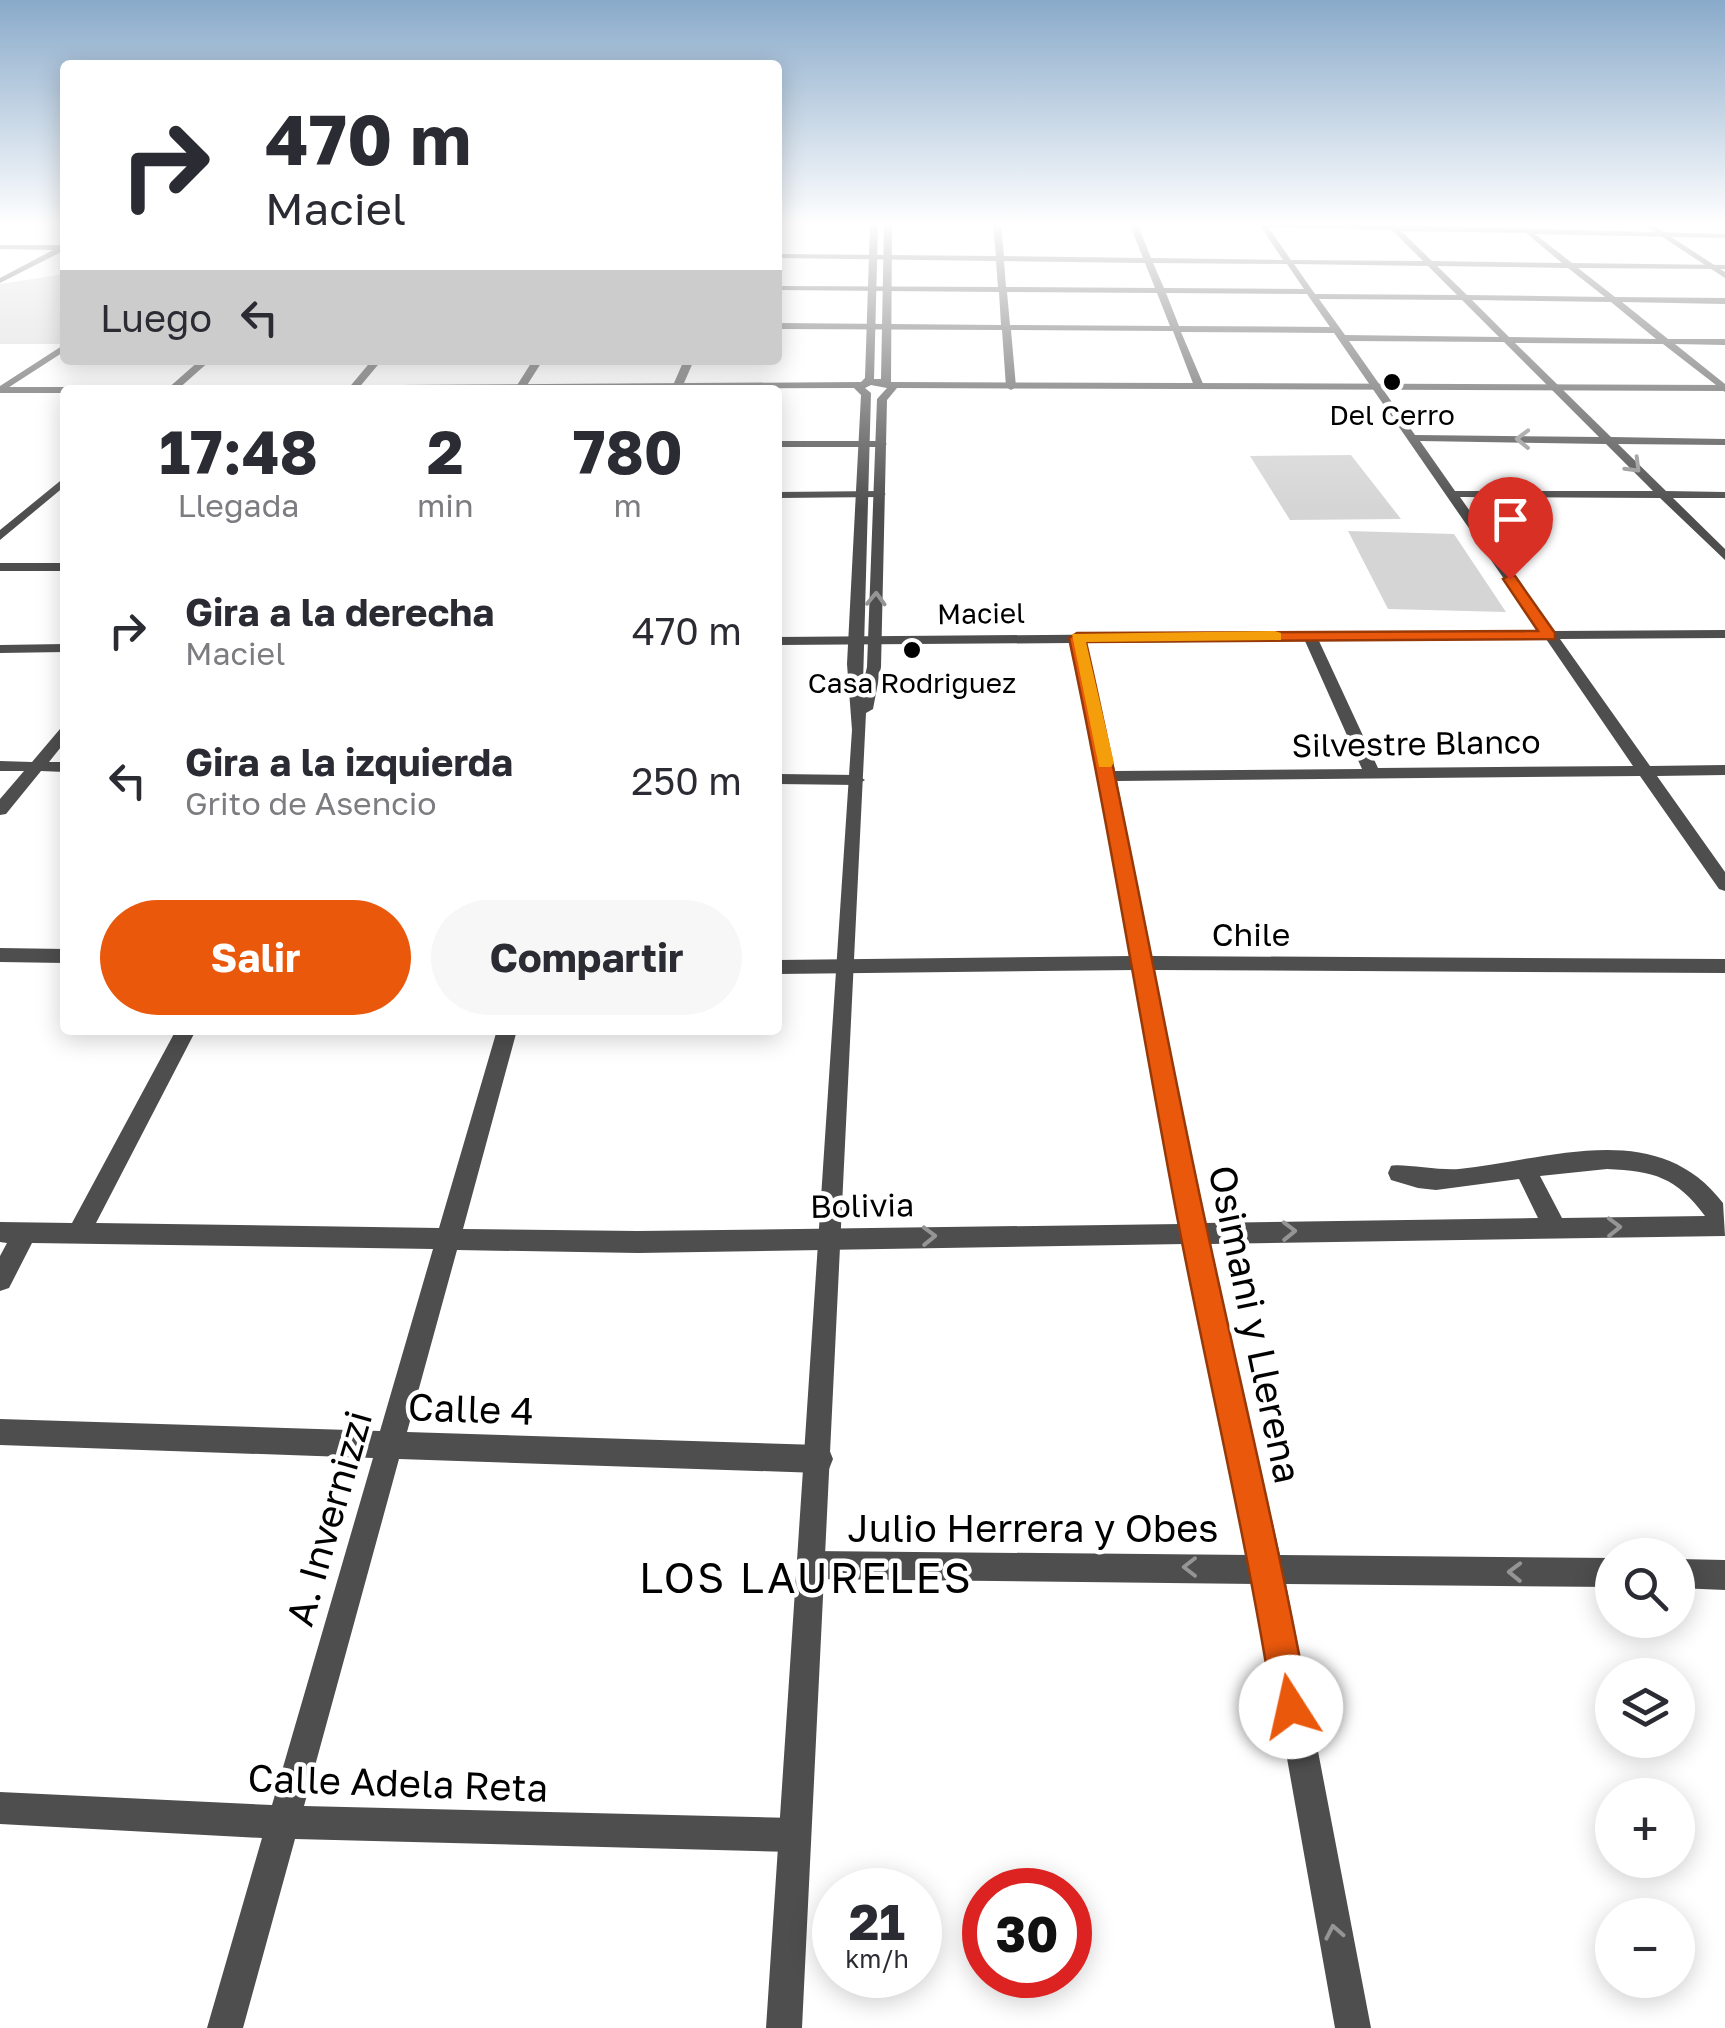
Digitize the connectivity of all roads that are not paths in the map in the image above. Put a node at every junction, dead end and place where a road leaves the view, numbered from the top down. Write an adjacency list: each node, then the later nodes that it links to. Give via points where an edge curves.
1 (870, 320): 9 (street)
2 (884, 320): 10 (street)
3 (1007, 320): 11 (street)
4 (1174, 320): 12 (street)
5 (1329, 320): 13 (street)
6 (1487, 320): 14 (street)
7 (1638, 320): 15 (street)
8 (782, 326): 9 (street)
9 (870, 326): 10 (street); 27 (street, via 870,378)
10 (884, 326): 11 (street); 28 (street)
11 (1008, 328): 12 (street); 26 (street)
12 (1178, 328): 13 (street); 23 (street)
13 (1339, 334): 14 (street); 22 (street)
14 (1507, 340): 15 (street); 24 (street)
15 (1666, 342): 16 (street); 29 (street)
16 (1725, 342)
17 (60, 350): 30 (street)
18 (200, 365): 20 (street)
19 (373, 365): 21 (street)
20 (177, 385)
21 (355, 385)
22 (1373, 385): 23 (street); 24 (street); 32 (street)
23 (1200, 386): 26 (street)
24 (1553, 386): 29 (street); 33 (street)
25 (782, 387): 27 (street)
26 (1011, 387): 28 (street)
27 (864, 388): 28 (street); 36 (street)
28 (889, 388): 37 (street, via 882,399)
29 (1725, 388)
30 (0, 390): 31 (street)
31 (60, 390)
32 (1412, 438): 33 (street, one-way to 32); 41 (street)
33 (1608, 440): 34 (street); 43 (street, one-way to 43)
34 (1725, 442)
35 (782, 444): 36 (street)
36 (866, 444): 37 (street); 39 (street)
37 (882, 444): 40 (street)
38 (60, 485): 46 (street)
39 (862, 494): 40 (street); 42 (street); 56 (street)
40 (880, 494): 55 (street, one-way to 40)
41 (1451, 494): 43 (street); 53 (street)
42 (782, 495)
43 (1664, 495): 44 (street); 48 (street)
44 (1725, 496)
45 (60, 498): 46 (street)
46 (44, 499): 47 (street)
47 (0, 536)
48 (1725, 556)
49 (60, 567): 50 (street)
50 (0, 568)
51 (1725, 634): 53 (street, Maciel)
52 (1310, 636): 53 (street, Maciel); 54 (street, Maciel); 67 (street)
53 (1549, 636): 66 (street)
54 (1077, 638): 55 (street, Maciel); 68 (street, Osimani y Llerena)
55 (875, 639): 56 (street, Maciel); 60 (street)
56 (855, 640): 57 (street, Maciel); 60 (street)
57 (782, 641)
58 (60, 648): 59 (street)
59 (0, 649)
60 (860, 730): 70 (street)
61 (60, 738): 63 (street)
62 (0, 766): 63 (street)
63 (37, 766): 64 (street); 71 (street)
64 (60, 767)
65 (1725, 770): 66 (street, Silvestre Blanco)
66 (1645, 771): 67 (street, Silvestre Blanco); 72 (street)
67 (1372, 774): 68 (street, Silvestre Blanco)
68 (1108, 776): 75 (street, Osimani y Llerena)
69 (782, 779): 70 (street)
70 (857, 780): 77 (street)
71 (0, 810)
72 (1725, 885)
73 (0, 954): 74 (street)
74 (60, 956)
75 (1143, 963): 76 (street, Chile); 77 (street, Chile); 86 (street, Osimani y Llerena)
76 (1725, 966)
77 (846, 967): 78 (street, Chile); 88 (street)
78 (782, 968)
79 (183, 1035): 87 (street)
80 (506, 1035): 89 (street, A. Invernizzi)
81 (1525, 1168): 82 (street, via 1442,1180); 83 (street, via 1655,1162 1701,1191); 84 (street)
82 (1399, 1174)
83 (1725, 1225): 84 (street, Bolivia, one-way to 83)
84 (1555, 1228): 86 (street, Bolivia, one-way to 84)
85 (12, 1232): 87 (street, Bolivia); 90 (street)
86 (1194, 1232): 88 (street, Bolivia, one-way to 86); 95 (street, Osimani y Llerena)
87 (80, 1233): 89 (street, Bolivia)
88 (832, 1238): 89 (street, Bolivia); 93 (street)
89 (450, 1242): 92 (street, A. Invernizzi)
90 (0, 1280)
91 (0, 1432): 92 (street, Calle 4)
92 (392, 1442): 93 (street, Calle 4); 100 (street, A. Invernizzi)
93 (819, 1459): 94 (street)
94 (812, 1565): 95 (street, Julio Herrera y Obes, one-way to 94); 101 (street)
95 (1268, 1568): 96 (street, Julio Herrera y Obes, one-way to 95); 104 (street, Osimani y Llerena, one-way to 95)
96 (1595, 1573)
97 (1695, 1574): 98 (street)
98 (1725, 1575)
99 (0, 1808): 100 (street, Calle Adela Reta)
100 (281, 1822): 101 (street, Calle Adela Reta); 102 (street, A. Invernizzi)
101 (794, 1836): 103 (street)
102 (224, 2028)
103 (784, 2028)
104 (1353, 2028)

